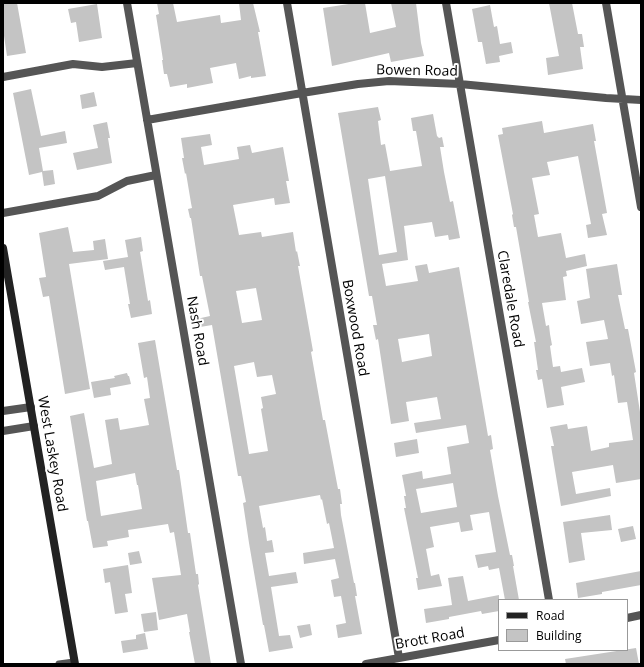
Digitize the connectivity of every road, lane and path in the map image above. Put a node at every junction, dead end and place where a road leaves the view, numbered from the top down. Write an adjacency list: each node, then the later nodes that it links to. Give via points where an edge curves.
1 (127, 3): 5 (street, Nash Road)
2 (287, 3): 8 (street, Boxwood Road)
3 (446, 3): 7 (street, Claredale Road)
4 (606, 3): 9 (street)
5 (137, 63): 6 (street, via 102,67 73,64); 11 (street, Nash Road)
6 (3, 77)
7 (460, 84): 8 (street, Bowen Road, via 389,81); 9 (street, Bowen Road); 20 (street, Claredale Road)
8 (302, 93): 11 (street, Bowen Road); 24 (street, Boxwood Road)
9 (623, 98): 10 (street, Bowen Road); 13 (street)
10 (641, 100)
11 (147, 120): 12 (street, Nash Road)
12 (156, 175): 14 (street, via 127,181 98,196); 27 (street, Nash Road)
13 (641, 207)
14 (3, 213)
15 (3, 248): 16 (main road, West Laskey Road)
16 (31, 407): 17 (street); 18 (main road, West Laskey Road)
17 (3, 411)
18 (34, 426): 19 (street); 25 (main road, West Laskey Road)
19 (3, 431)
20 (549, 599)
21 (641, 615): 22 (street)
22 (628, 618)
23 (498, 640): 24 (street, Brott Road)
24 (399, 658): 28 (street, Brott Road)
25 (75, 663): 26 (lane)
26 (60, 664)
27 (241, 664)
28 (366, 664)

